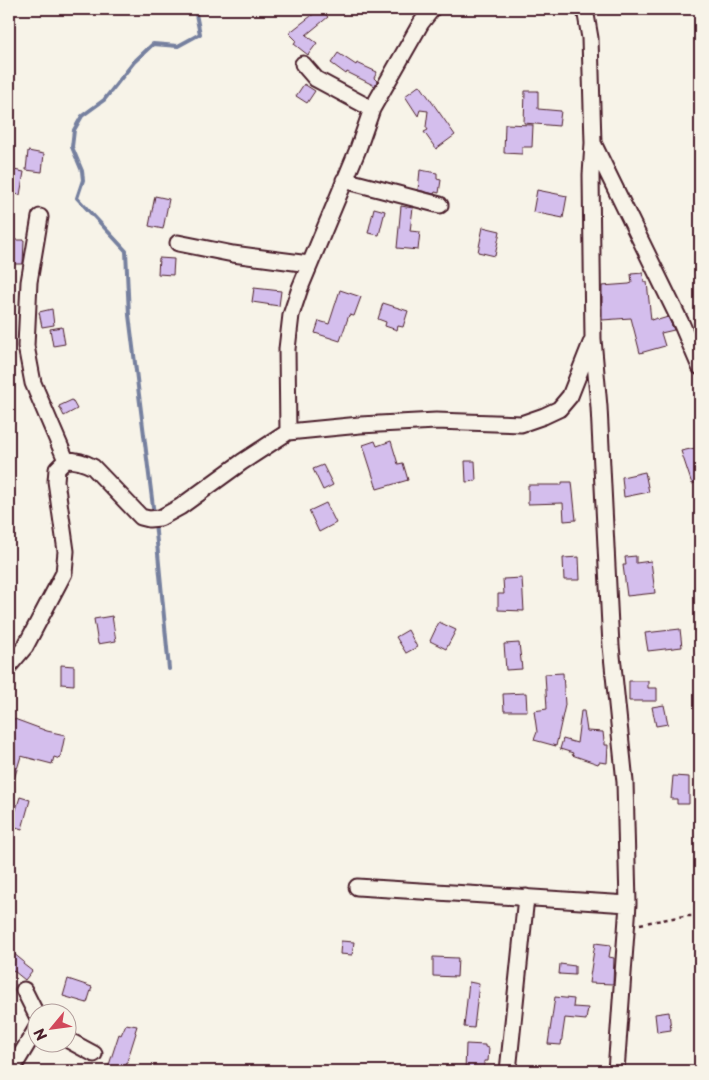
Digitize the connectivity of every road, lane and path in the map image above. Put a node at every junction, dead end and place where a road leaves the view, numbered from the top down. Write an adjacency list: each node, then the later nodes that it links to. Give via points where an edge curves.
1 (432, 9): 4 (street)
2 (585, 9): 5 (street, via 590,38)
3 (302, 64): 4 (street, via 316,79)
4 (372, 110): 6 (street)
5 (593, 143): 11 (street); 12 (street)
6 (344, 180): 7 (street); 10 (street)
7 (440, 205)
8 (40, 217): 14 (street, via 30,282 26,346 33,383)
9 (178, 243): 10 (street)
10 (309, 264): 13 (street, via 291,315 286,349)
11 (593, 339): 13 (street, via 570,396 559,409 521,424 436,421); 18 (street, via 611,646 625,782)
12 (700, 367)
13 (288, 432): 14 (street, via 160,518 141,517 93,468 83,462)
14 (66, 460): 15 (street, via 57,469 56,481 66,551 64,574 25,647)
15 (9, 666)
16 (357, 887): 17 (street)
17 (526, 897): 18 (street); 27 (street)
18 (628, 904): 20 (street)
19 (700, 916): 20 (path)
20 (626, 927): 28 (street)
21 (24, 990): 22 (street)
22 (30, 1002)
23 (28, 1043): 26 (street)
24 (78, 1045): 25 (street)
25 (94, 1054)
26 (12, 1071)
27 (508, 1071)
28 (616, 1071)

